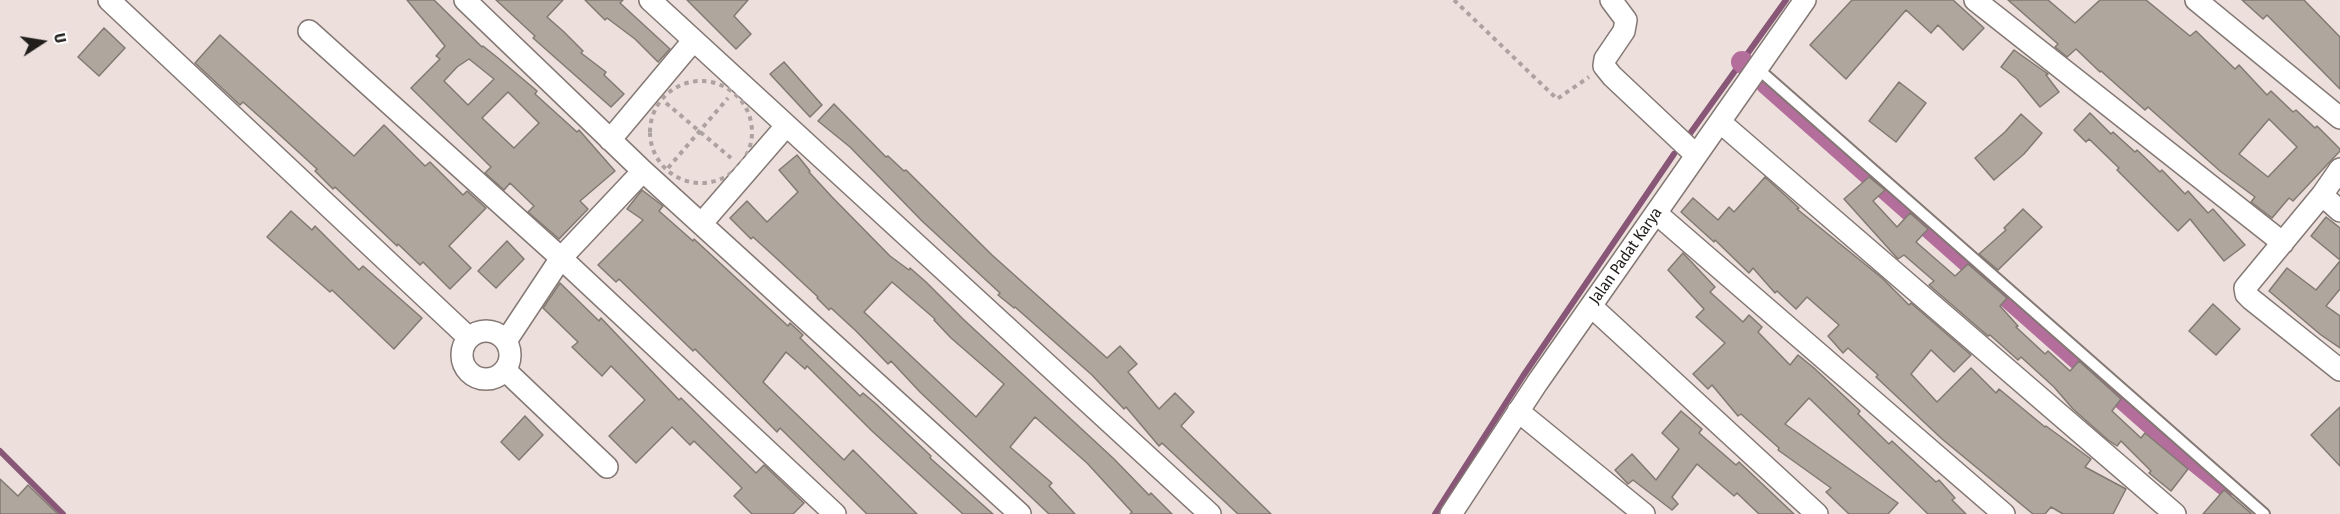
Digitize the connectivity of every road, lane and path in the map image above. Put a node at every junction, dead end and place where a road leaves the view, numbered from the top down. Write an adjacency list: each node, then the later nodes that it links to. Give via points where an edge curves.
1 (109, 0): 32 (street)
2 (465, 0): 19 (street)
3 (650, 0): 10 (street)
4 (1454, 0): 11 (path, via 1557,99)
5 (1611, 0): 11 (street, via 1626,20)
6 (1805, 0): 12 (street, Jalan Padat Karya)
7 (1975, 0): 29 (street)
8 (2196, 0): 15 (street)
9 (309, 31): 30 (street)
10 (693, 41): 13 (street); 19 (street)
11 (1604, 66): 20 (street)
12 (1757, 68): 16 (street, Jalan Padat Karya); 46 (lane)
13 (737, 88): 14 (path, via 702,81 685,83); 17 (street); 18 (path); 21 (path, via 751,121 752,137)
14 (662, 100): 18 (path); 23 (path, via 651,121 651,139)
15 (2340, 118)
16 (1720, 122): 20 (street, Jalan Padat Karya); 45 (street)
17 (786, 126): 21 (street); 41 (street)
18 (699, 131): 21 (path); 23 (path)
19 (610, 140): 24 (street)
20 (1696, 155): 27 (street, Jalan Padat Karya)
21 (744, 169): 23 (path, via 711,183 680,179); 28 (street)
22 (2340, 169): 25 (street)
23 (666, 170)
24 (643, 171): 28 (street); 30 (street)
25 (2322, 195): 26 (street); 29 (street)
26 (2340, 211)
27 (1656, 213): 31 (street, Jalan Padat Karya); 44 (street)
28 (702, 223): 40 (street)
29 (2283, 243): 35 (street, via 2245,288 2246,294)
30 (561, 258): 33 (street); 39 (street)
31 (1591, 306): 36 (street, Jalan Padat Karya); 43 (street)
32 (469, 338): 33 (street, via 487,331); 34 (street, via 462,360 470,374 493,379)
33 (506, 341): 34 (street, via 510,356)
34 (505, 370): 37 (street)
35 (2340, 370)
36 (1518, 411): 38 (street, Jalan Padat Karya); 42 (street)
37 (607, 467)
38 (1458, 511)
39 (835, 514)
40 (1020, 514)
41 (1210, 514)
42 (1644, 514)
43 (1817, 514)
44 (2004, 514)
45 (2175, 514)
46 (2264, 514)

